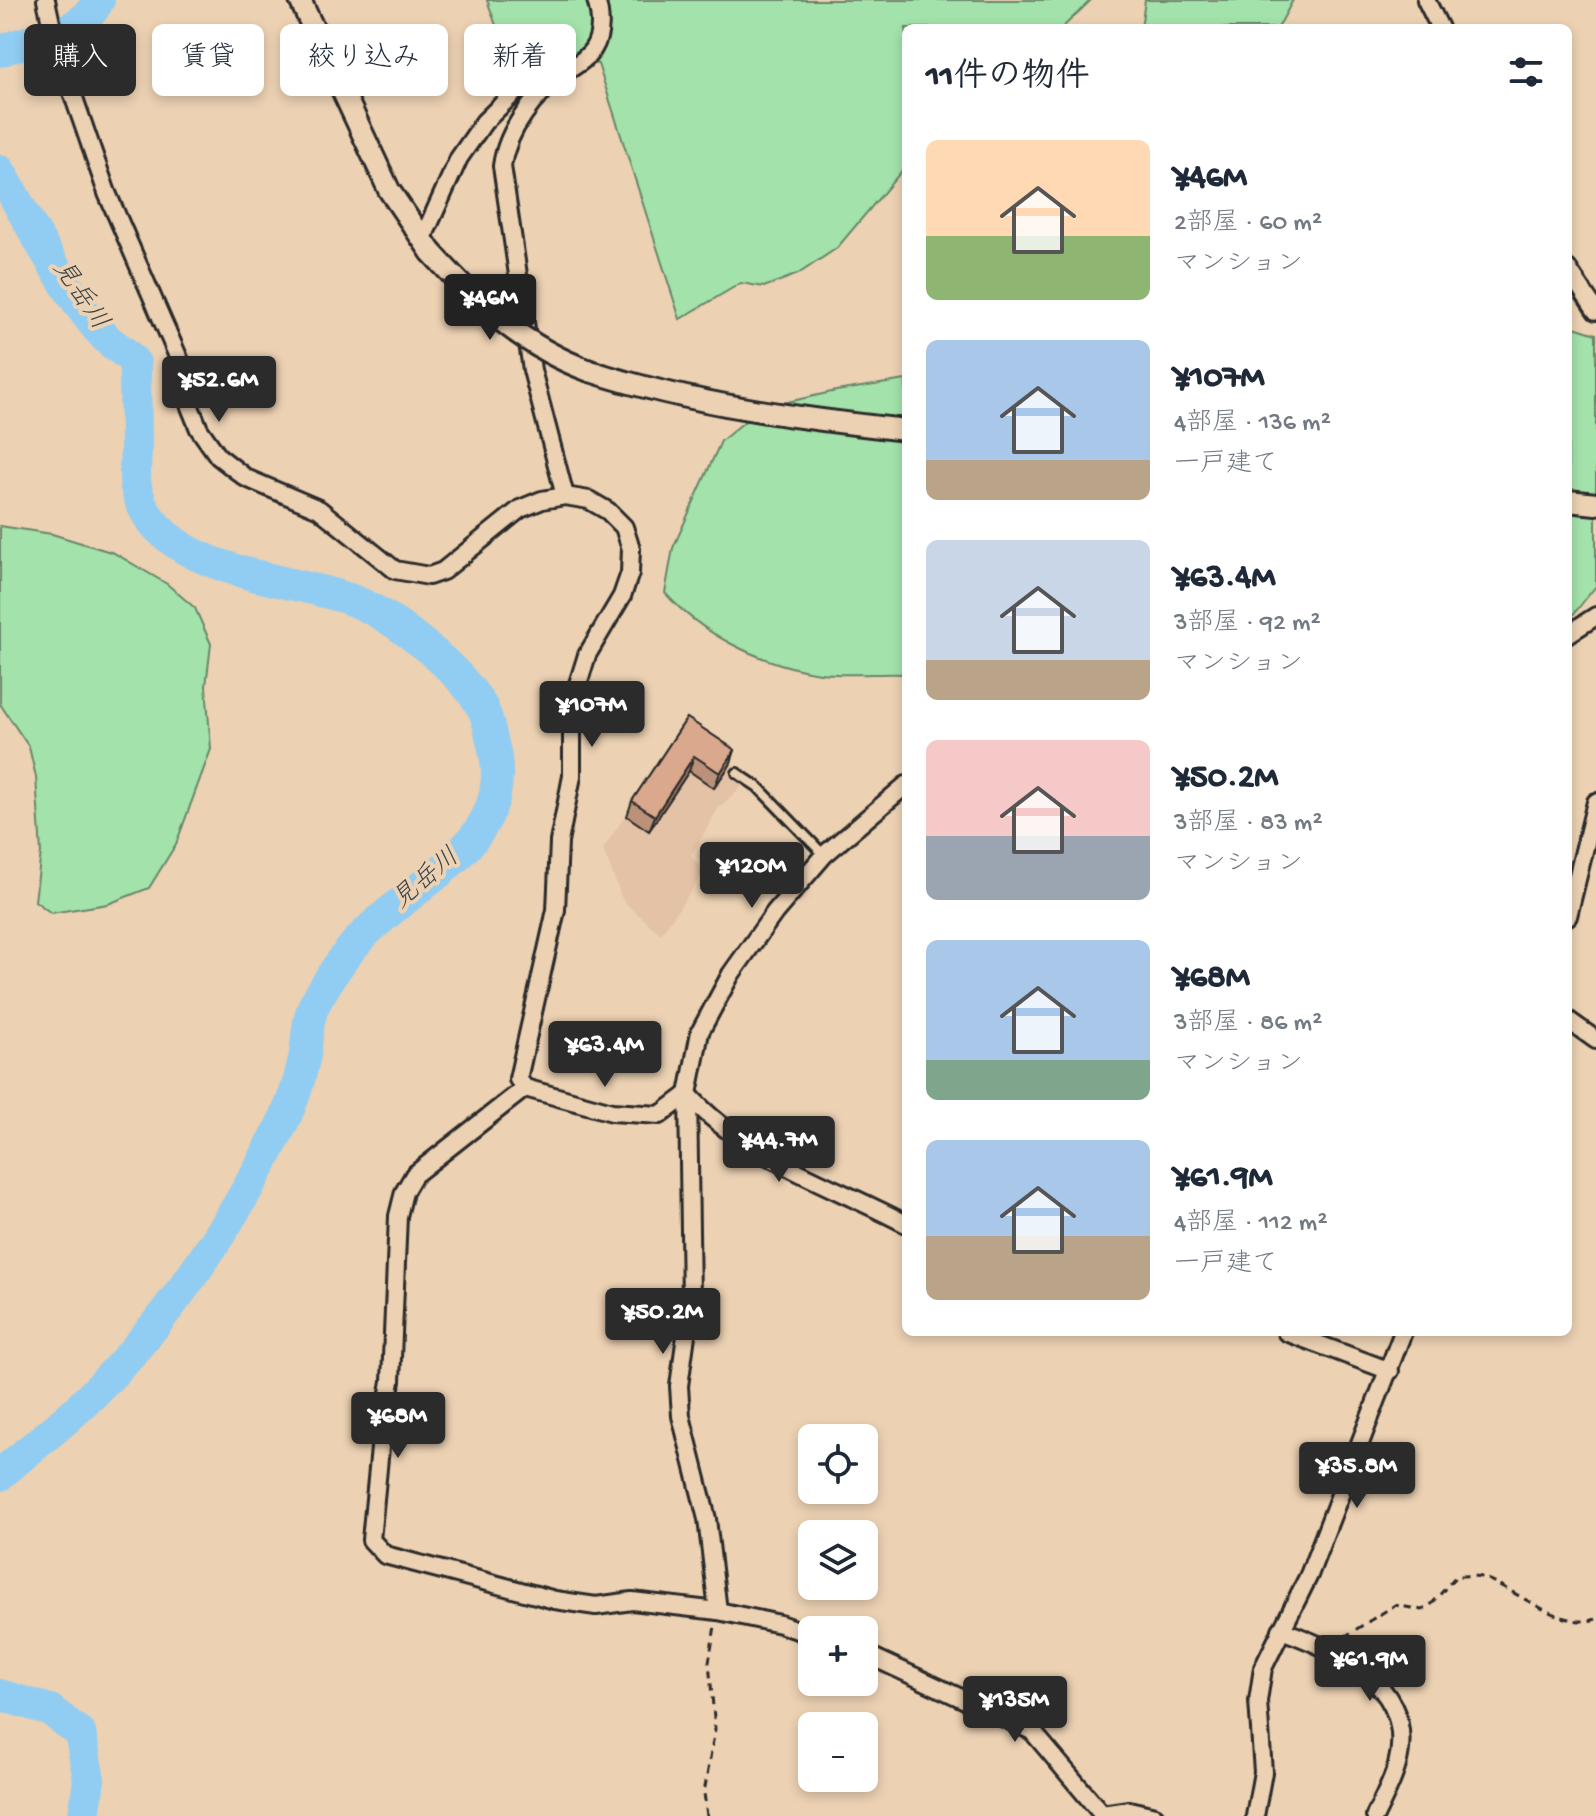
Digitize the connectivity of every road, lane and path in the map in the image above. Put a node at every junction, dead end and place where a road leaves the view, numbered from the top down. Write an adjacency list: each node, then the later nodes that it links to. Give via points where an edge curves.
1 (46, 0): 13 (street, via 56,46 117,220 180,361 199,429 218,456 246,478 319,509 395,570 413,576 443,571 520,509)
2 (300, 0): 9 (street, via 389,190)
3 (596, 0): 6 (street, via 600,32 592,50)
4 (1426, 0): 5 (street)
5 (1438, 24)
6 (576, 63)
7 (511, 96): 9 (street, via 459,158)
8 (543, 96): 13 (street, via 515,127 502,166 532,370)
9 (427, 246): 12 (street, bridge, via 515,334 562,361 656,392)
10 (1572, 275): 11 (street)
11 (1596, 311)
12 (902, 430)
13 (565, 496): 25 (street, via 589,500 624,527 631,549 630,573 587,655 572,703 572,776 559,842 556,910 520,1063 518,1079)
14 (1572, 501): 15 (street)
15 (1596, 504)
16 (1596, 616): 17 (street)
17 (1572, 631)
18 (737, 773): 21 (lane, via 758,787)
19 (902, 788): 21 (street)
20 (1596, 802): 22 (street)
21 (824, 855): 26 (street, via 731,974 700,1032)
22 (1572, 900)
23 (1572, 1023): 24 (street)
24 (1596, 1040)
25 (525, 1088): 26 (street, via 612,1112 660,1115); 31 (street, via 430,1159 404,1192 398,1216 391,1381 371,1540 385,1555 555,1600 596,1606 632,1601)
26 (688, 1094): 27 (street, via 710,1119 772,1158); 31 (street, via 691,1299 679,1386 681,1416 707,1519)
27 (902, 1222)
28 (1297, 1336): 30 (street)
29 (1402, 1336): 30 (street)
30 (1390, 1371): 34 (street, via 1309,1575)
31 (718, 1611): 33 (street); 37 (path, via 709,1662 715,1729 704,1793)
32 (1596, 1619): 35 (path, via 1586,1622 1529,1604 1478,1576 1456,1576 1429,1607 1395,1605)
33 (798, 1630)
34 (1281, 1630): 35 (street); 39 (street, via 1263,1668 1258,1701 1263,1772)
35 (1329, 1649): 40 (street, via 1381,1686 1396,1710 1398,1762)
36 (878, 1660): 38 (street, via 1032,1731 1102,1814 1129,1810)
37 (707, 1816)
38 (1155, 1816)
39 (1255, 1816)
40 (1375, 1816)

